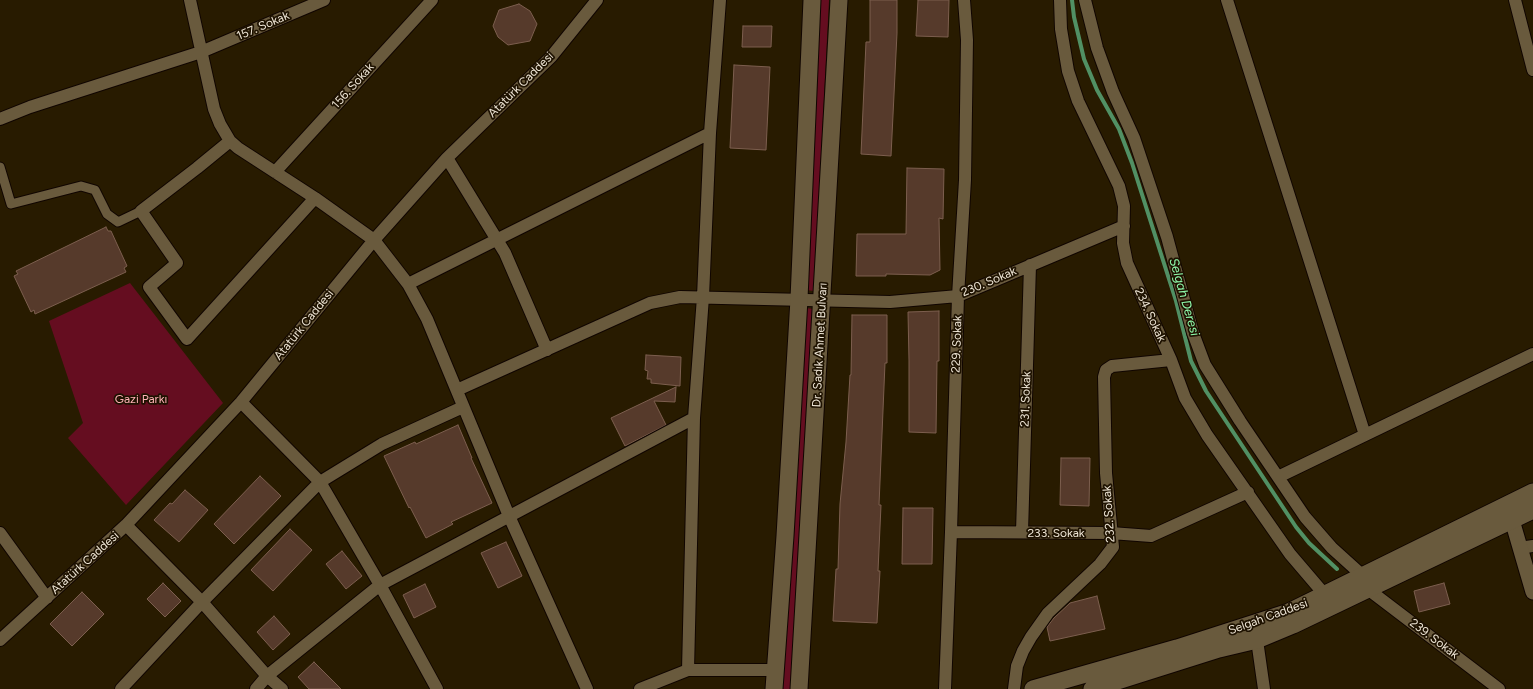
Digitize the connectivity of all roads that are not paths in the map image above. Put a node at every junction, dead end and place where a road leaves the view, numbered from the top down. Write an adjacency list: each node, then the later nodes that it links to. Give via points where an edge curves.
1 (190, 0): 13 (street)
2 (324, 0): 13 (street, 157. Sokak)
3 (597, 0): 18 (street, Atatürk Caddesi, via 551,57)
4 (720, 0): 16 (street)
5 (812, 0): 30 (main road, Dr. Sadık Ahmet Bulvarı)
6 (839, 0): 31 (main road, Dr. Sadık Ahmet Bulvarı)
7 (964, 0): 28 (street, 229. Sokak, via 967,114)
8 (1060, 0): 23 (street, 234. Sokak, via 1061,30 1068,71 1078,101 1119,186 1124,206)
9 (1085, 0): 40 (street, 239. Sokak, via 1097,48 1134,138 1167,237 1193,333 1205,364)
10 (1227, 0): 39 (street)
11 (1515, 0): 14 (street)
12 (430, 1): 20 (street, 156. Sokak)
13 (201, 52): 15 (street, 157. Sokak); 17 (street, via 214,109)
14 (1533, 70)
15 (0, 119)
16 (710, 133): 25 (street); 29 (street)
17 (230, 141): 20 (street); 22 (street)
18 (447, 158): 24 (street, Atatürk Caddesi); 25 (street)
19 (0, 167): 22 (street, via 11,204 81,186 95,190 107,214 118,222)
20 (275, 172): 21 (street)
21 (315, 198): 22 (street, via 186,339 149,287 177,263); 24 (street)
22 (141, 210)
23 (1124, 226): 26 (street, 230. Sokak); 34 (street, 234. Sokak, via 1123,243 1127,263)
24 (374, 240): 27 (street); 36 (street, Atatürk Caddesi)
25 (496, 240): 27 (street); 32 (street, via 505,253)
26 (1030, 265): 28 (street, 230. Sokak); 50 (street, 231. Sokak)
27 (408, 284): 35 (street, via 427,319)
28 (958, 296): 31 (street, 230. Sokak, via 890,302); 49 (street, 229. Sokak)
29 (703, 297): 30 (street, 230. Sokak); 32 (street, 230. Sokak, via 680,297 650,302); 38 (street)
30 (799, 299): 31 (street, 230. Sokak); 62 (main road, Dr. Sadık Ahmet Bulvarı)
31 (822, 300): 71 (main road, Dr. Sadık Ahmet Bulvarı)
32 (547, 350): 35 (street, 230. Sokak)
33 (1533, 354): 39 (street)
34 (1171, 360): 42 (street, 234. Sokak, via 1194,416); 51 (street, 232. Sokak, via 1112,366 1106,370 1106,473)
35 (457, 390): 37 (street)
36 (241, 402): 41 (street); 47 (street, Atatürk Caddesi)
37 (463, 407): 41 (street, via 382,444); 45 (street)
38 (694, 418): 45 (street); 61 (street)
39 (1365, 435): 40 (street)
40 (1278, 477): 53 (street, 239. Sokak, via 1309,522)
41 (320, 482): 54 (street); 58 (street)
42 (1248, 492): 51 (street, 233. Sokak, via 1151,536); 56 (street, 234. Sokak, via 1290,554)
43 (1533, 492): 53 (main road, Selgah Caddesi)
44 (1533, 510): 46 (main road, Selgah Caddesi)
45 (509, 516): 54 (street); 68 (street)
46 (1512, 520): 52 (street); 53 (main road, Selgah Caddesi)
47 (126, 525): 57 (street, Atatürk Caddesi); 58 (street)
48 (0, 532): 57 (street)
49 (951, 532): 50 (street, 233. Sokak); 72 (street, 229. Sokak)
50 (1022, 532): 51 (street, 233. Sokak)
51 (1111, 533): 73 (street, 232. Sokak, via 1113,547 1109,554 1048,613 1031,637 1017,666)
52 (1527, 547): 55 (street)
53 (1366, 583): 56 (main road, Selgah Caddesi); 60 (main road, Selgah Caddesi, via 1293,625); 77 (street, 239. Sokak)
54 (380, 585): 63 (street); 67 (street)
55 (1533, 592)
56 (1325, 595): 74 (main road, Selgah Caddesi, via 1255,624)
57 (46, 598): 59 (street, Atatürk Caddesi)
58 (202, 602): 63 (street); 64 (street)
59 (0, 640)
60 (1257, 640): 75 (main road, Selgah Caddesi, via 1219,649); 76 (street)
61 (688, 670): 62 (street); 69 (street)
62 (775, 670): 70 (main road, Dr. Sadık Ahmet Bulvarı)
63 (267, 676): 65 (street); 66 (street)
64 (121, 689)
65 (256, 689)
66 (282, 689)
67 (437, 689)
68 (587, 689)
69 (640, 689)
70 (774, 689)
71 (800, 689)
72 (945, 689)
73 (1014, 689)
74 (1033, 689)
75 (1092, 689)
76 (1264, 689)
77 (1499, 689)

